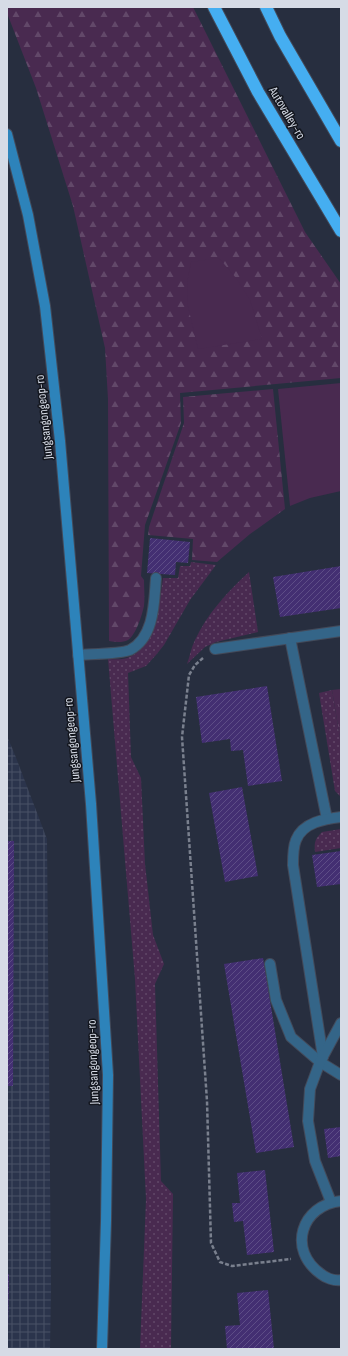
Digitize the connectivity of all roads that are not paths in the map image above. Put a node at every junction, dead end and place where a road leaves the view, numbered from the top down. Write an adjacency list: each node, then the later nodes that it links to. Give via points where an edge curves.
1 (214, 7): 5 (highway, Autovalley-ro, via 258,92)
2 (266, 7): 4 (highway)
3 (7, 134): 10 (street, Jungsangongeop-ro, via 28,215 45,306 60,441)
4 (341, 142)
5 (341, 231)
6 (156, 578): 10 (lane, via 152,619 139,643 122,652)
7 (341, 631): 8 (lane)
8 (290, 638): 9 (lane); 12 (lane)
9 (215, 649)
10 (78, 655): 19 (street, Jungsangongeop-ro, via 91,804 108,1075)
11 (341, 817): 12 (lane)
12 (327, 819): 15 (lane, via 315,822 303,830 296,840 293,865)
13 (270, 964): 15 (lane, via 276,1000 291,1037)
14 (341, 1023): 15 (lane)
15 (321, 1059): 16 (lane); 17 (lane, via 310,1089 308,1121 315,1161)
16 (341, 1075)
17 (336, 1201): 18 (lane, via 318,1208 308,1218 302,1230 301,1244 305,1258 313,1269 325,1277)
18 (341, 1280)
19 (102, 1349)

